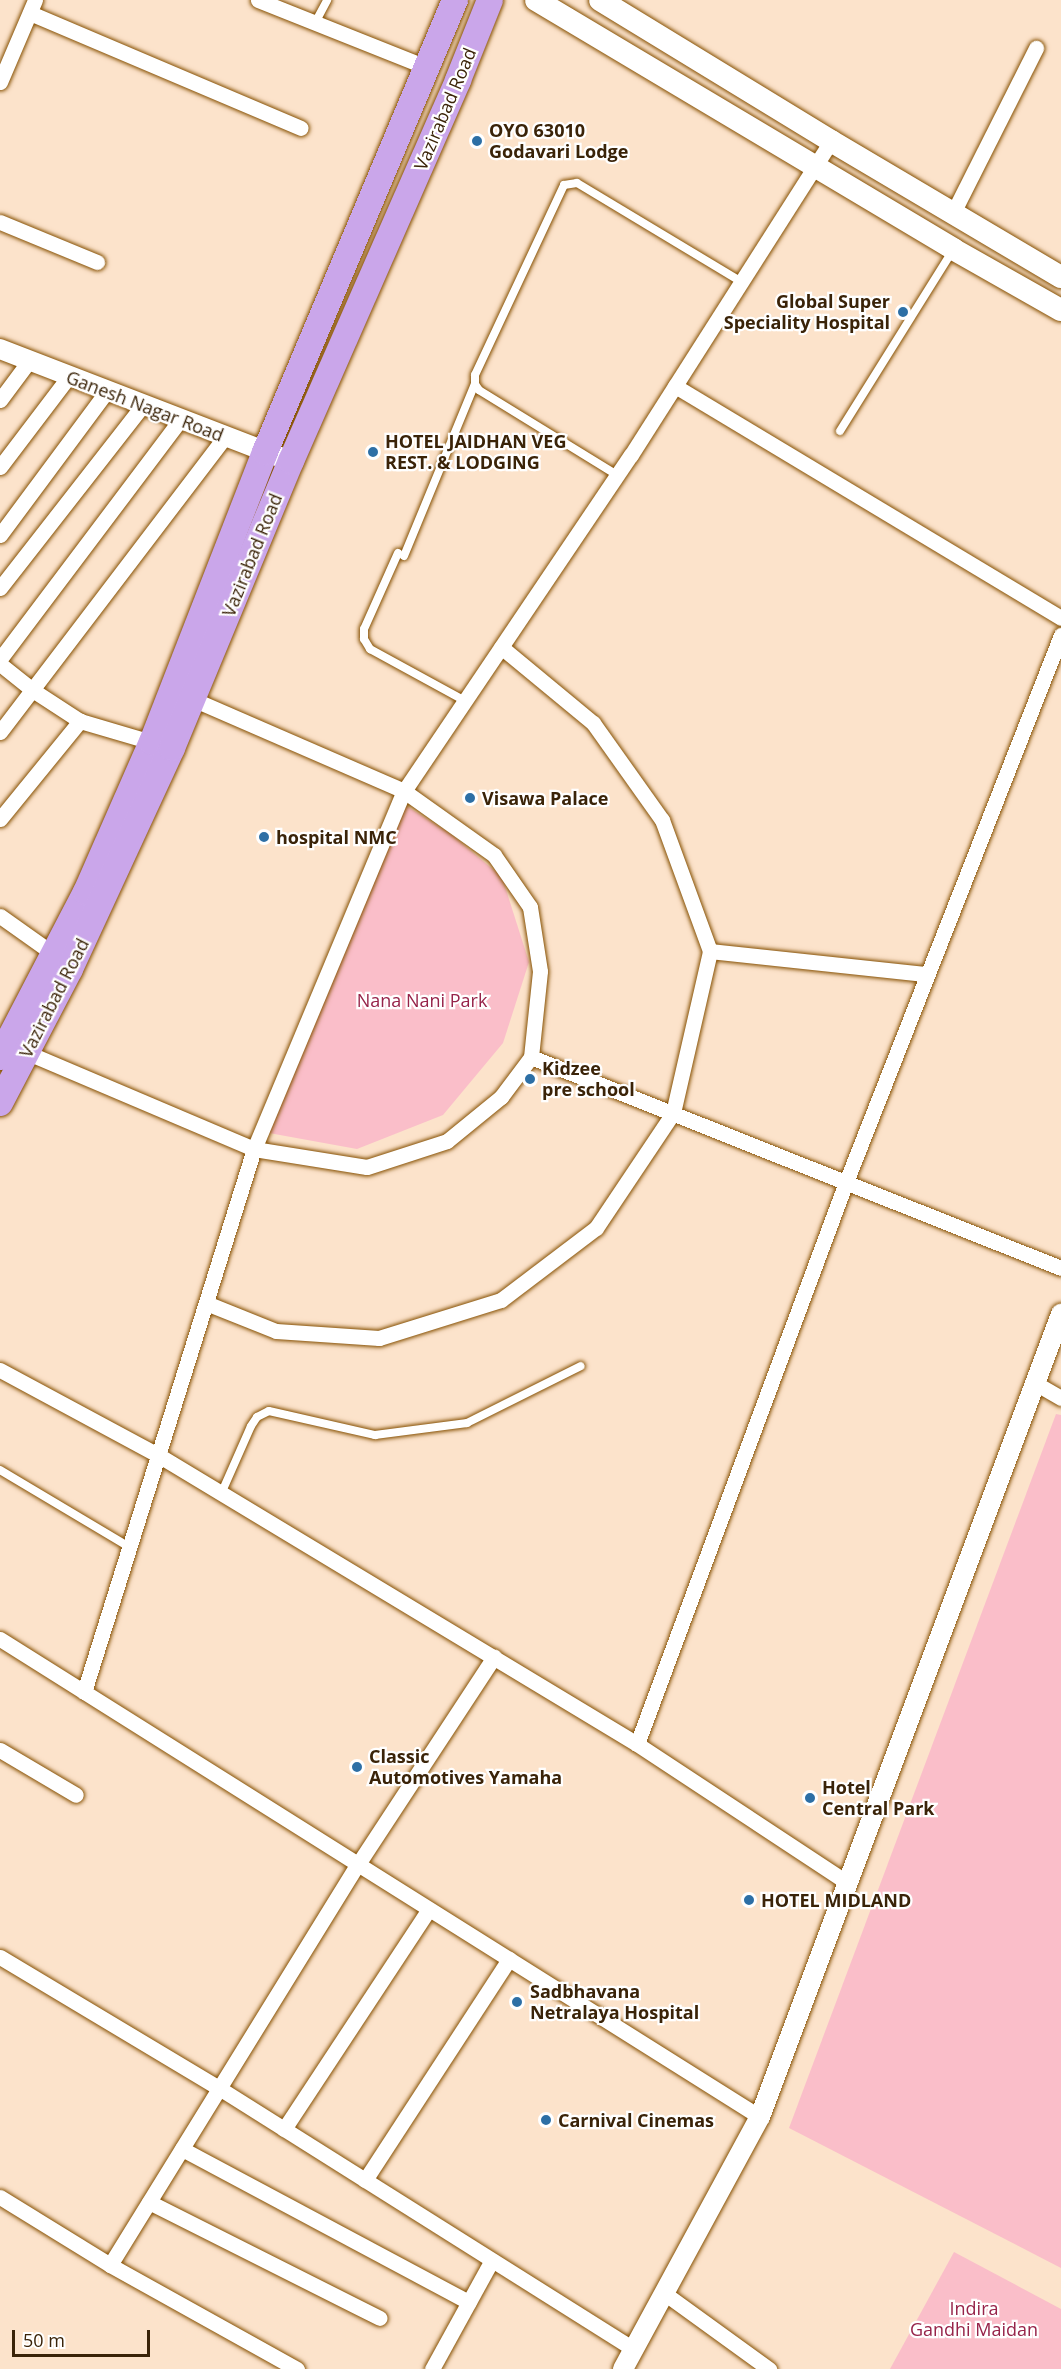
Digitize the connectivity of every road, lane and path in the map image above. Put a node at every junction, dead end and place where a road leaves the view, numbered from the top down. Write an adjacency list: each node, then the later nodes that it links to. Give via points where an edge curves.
1 (258, 0): 8 (street)
2 (327, 0): 8 (lane)
3 (455, 0): 10 (main road, Vazirabad Road)
4 (490, 0): 34 (main road, Vazirabad Road)
5 (536, 0): 14 (main road)
6 (600, 0): 13 (main road)
7 (33, 6): 11 (street); 12 (street)
8 (315, 23): 10 (street)
9 (1036, 48): 15 (street)
10 (426, 67): 33 (main road, Vazirabad Road)
11 (0, 82)
12 (301, 128)
13 (831, 141): 14 (street); 15 (main road)
14 (816, 166): 17 (main road); 20 (street)
15 (953, 213): 19 (main road)
16 (0, 222): 18 (street)
17 (954, 249): 21 (main road); 31 (lane)
18 (97, 262)
19 (1061, 276)
20 (742, 282): 25 (lane, via 571,182 564,185 475,375); 26 (street)
21 (1061, 310)
22 (0, 349): 23 (street, Ganesh Nagar Road)
23 (29, 361): 24 (street, Ganesh Nagar Road); 28 (street)
24 (69, 376): 27 (street, Ganesh Nagar Road); 35 (street)
25 (475, 384): 36 (lane); 45 (lane, via 401,555 364,629 370,649)
26 (675, 386): 36 (street); 39 (street)
27 (107, 391): 29 (street, Ganesh Nagar Road); 37 (street)
28 (0, 400)
29 (143, 405): 30 (street, Ganesh Nagar Road); 38 (street)
30 (181, 419): 32 (street, Ganesh Nagar Road); 42 (street)
31 (840, 431)
32 (225, 437): 33 (street, Ganesh Nagar Road); 43 (street)
33 (265, 452): 34 (street, Ganesh Nagar Road); 48 (main road, Vazirabad Road)
34 (291, 461): 44 (main road, Vazirabad Road)
35 (0, 467)
36 (617, 475): 41 (street)
37 (0, 535)
38 (0, 588)
39 (1061, 618)
40 (1061, 634): 54 (street)
41 (501, 647): 45 (street); 52 (street, via 593,723 662,820)
42 (0, 661): 43 (street)
43 (34, 691): 46 (street); 47 (street)
44 (192, 699): 48 (main road, Vazirabad Road); 49 (street)
45 (465, 701): 49 (street)
46 (80, 721): 48 (street); 50 (street)
47 (0, 732)
48 (162, 745): 53 (main road, Vazirabad Road); 55 (main road, Vazirabad Road, via 70,969)
49 (404, 791): 56 (street, via 494,855 530,907 540,971); 59 (street)
50 (0, 819)
51 (0, 916): 53 (street)
52 (710, 951): 54 (street); 58 (street)
53 (55, 955): 55 (main road, Vazirabad Road)
54 (927, 974): 60 (street)
55 (11, 1051): 57 (main road, Vazirabad Road); 59 (street)
56 (531, 1056): 58 (street); 59 (street, via 501,1097 447,1141 367,1167)
57 (0, 1103)
58 (673, 1113): 60 (street); 62 (street, via 597,1228 501,1300 379,1338 276,1331)
59 (254, 1149): 62 (street)
60 (846, 1182): 61 (street); 75 (street)
61 (1061, 1268)
62 (206, 1303): 68 (street)
63 (1061, 1314): 66 (street)
64 (580, 1366): 70 (lane, via 467,1424 375,1435 269,1411 257,1417 251,1426)
65 (0, 1370): 68 (street)
66 (1035, 1383): 67 (street); 79 (street)
67 (1061, 1398)
68 (158, 1455): 70 (street); 71 (street)
69 (0, 1470): 71 (lane)
70 (221, 1494): 73 (street)
71 (129, 1547): 74 (street)
72 (0, 1639): 74 (street)
73 (494, 1657): 75 (street); 78 (street)
74 (84, 1692): 78 (street)
75 (637, 1744): 79 (street)
76 (0, 1750): 77 (street)
77 (76, 1795)
78 (358, 1864): 80 (street); 83 (street)
79 (849, 1884): 84 (street)
80 (429, 1909): 82 (street); 85 (street)
81 (0, 1957): 83 (street)
82 (509, 1959): 84 (street); 87 (street)
83 (219, 2088): 85 (street); 86 (street)
84 (760, 2117): 92 (street)
85 (284, 2129): 87 (street)
86 (182, 2149): 89 (street); 93 (street)
87 (365, 2180): 90 (street)
88 (0, 2197): 91 (street)
89 (149, 2202): 91 (street); 94 (street)
90 (492, 2260): 93 (street); 95 (street)
91 (110, 2265): 96 (street)
92 (664, 2293): 95 (street); 99 (street)
93 (469, 2302): 97 (street)
94 (380, 2318)
95 (634, 2349): 98 (street)
96 (297, 2369)
97 (432, 2369)
98 (623, 2369)
99 (769, 2369)

